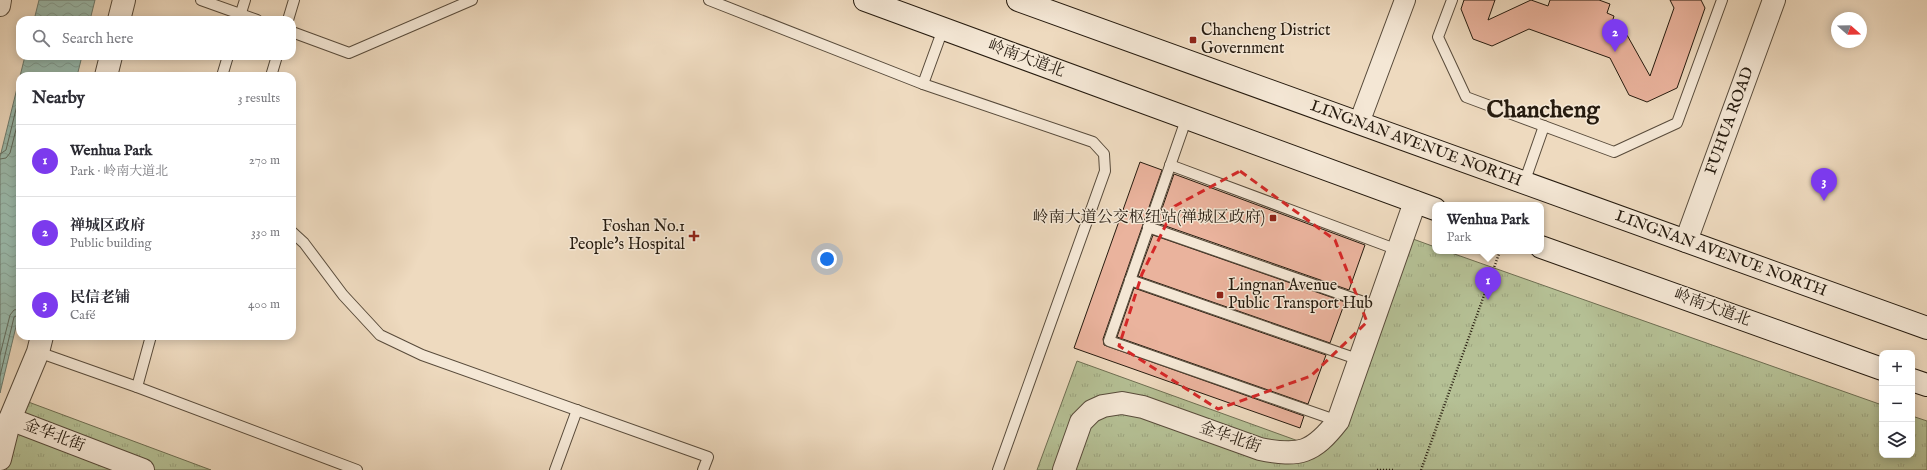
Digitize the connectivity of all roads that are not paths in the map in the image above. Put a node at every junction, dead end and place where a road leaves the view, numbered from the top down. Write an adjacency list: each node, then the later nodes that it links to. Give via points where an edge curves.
1 (2, 0): 14 (street)
2 (124, 0): 15 (main road)
3 (201, 0): 16 (lane)
4 (245, 0): 17 (lane)
5 (294, 0): 18 (lane)
6 (472, 0): 20 (lane, via 349,53)
7 (709, 0): 27 (lane)
8 (865, 0): 19 (main road, 岭南大道北)
9 (1018, 0): 29 (main road, LINGNAN AVENUE NORTH)
10 (1405, 0): 29 (street)
11 (1452, 0): 30 (lane, via 1438,38 1466,97)
12 (1722, 0): 30 (lane, via 1677,123 1614,152)
13 (1774, 0): 36 (main road, FUHUA ROAD)
14 (0, 6)
15 (120, 16)
16 (238, 16)
17 (240, 16)
18 (289, 16)
19 (943, 28): 27 (lane); 28 (main road, 岭南大道北)
20 (296, 33)
21 (110, 60): 24 (main road)
22 (227, 60): 25 (lane)
23 (276, 60): 26 (lane)
24 (107, 72)
25 (223, 72)
26 (272, 72)
27 (923, 84): 57 (lane, via 1093,142 1104,154 1105,171)
28 (1187, 117): 31 (lane); 33 (main road, 岭南大道北)
29 (1359, 123): 32 (main road, LINGNAN AVENUE NORTH)
30 (1544, 126): 32 (lane)
31 (1170, 165): 34 (lane); 38 (lane)
32 (1524, 183): 36 (main road, LINGNAN AVENUE NORTH)
33 (1425, 205): 38 (main road, 金华北街)
34 (1148, 227): 39 (lane); 40 (lane)
35 (296, 236): 49 (lane, via 343,295 380,335 422,355)
36 (1686, 241): 41 (main road, LINGNAN AVENUE NORTH)
37 (1544, 248): 45 (main road, 岭南大道北)
38 (1398, 250): 40 (main road, 金华北街)
39 (1130, 280): 44 (lane); 51 (lane, via 1109,341)
40 (1378, 307): 44 (main road, 金华北街)
41 (1927, 328)
42 (150, 340): 48 (lane)
43 (40, 344): 48 (lane); 50 (main road)
44 (1360, 360): 51 (main road, 金华北街)
45 (1879, 368)
46 (1915, 381): 47 (main road)
47 (1927, 385)
48 (137, 387): 54 (lane)
49 (577, 410): 55 (lane); 56 (lane, via 708,457)
50 (10, 419): 52 (main road); 53 (main road, 金华北街)
51 (1338, 421): 58 (main road, 金华北街, via 1324,439 1309,449 1296,453 1279,452 1260,449 1143,407 1122,403 1103,406 1092,411 1081,422)
52 (0, 459)
53 (144, 470)
54 (357, 470)
55 (555, 470)
56 (703, 470)
57 (998, 470)
58 (1064, 470)

